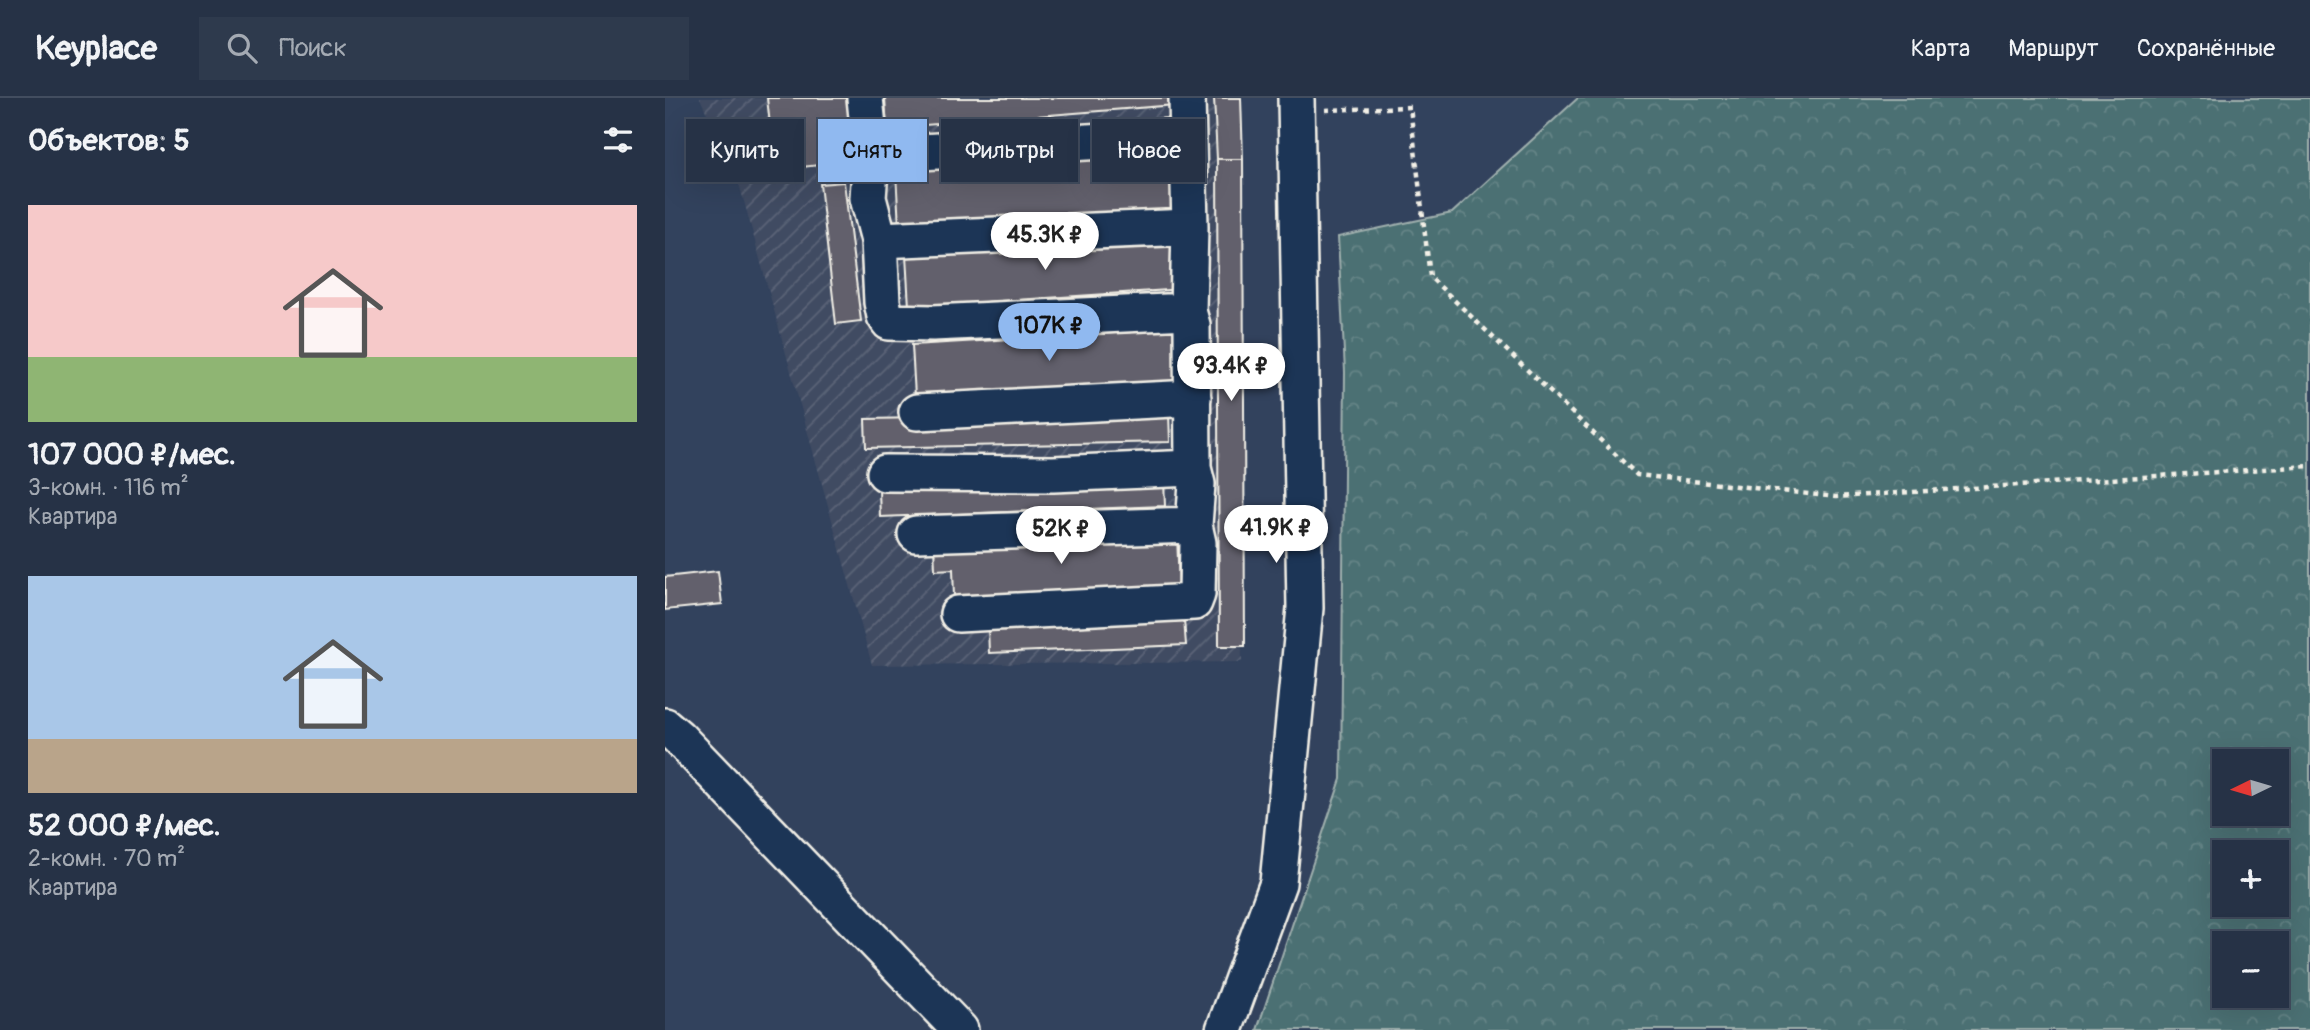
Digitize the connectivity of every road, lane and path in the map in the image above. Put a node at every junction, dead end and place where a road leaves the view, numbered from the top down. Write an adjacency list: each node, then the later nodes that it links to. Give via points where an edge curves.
1 (865, 98): 4 (street)
2 (1187, 98): 5 (street)
3 (1296, 104): 15 (path, via 1410,107 1430,277 1637,475 1836,497); 23 (street, via 1305,608 1278,883)
4 (867, 119)
5 (1187, 119)
6 (1092, 142): 7 (street)
7 (927, 152)
8 (869, 182): 11 (street, via 868,198)
9 (1189, 182): 10 (street)
10 (1190, 227): 11 (street); 12 (street)
11 (879, 240): 12 (street, via 882,302 889,322)
12 (1188, 312): 13 (street)
13 (1193, 398): 14 (street); 16 (street)
14 (916, 412)
15 (2310, 466)
16 (1193, 468): 17 (street, via 1053,474); 18 (street, via 1197,484)
17 (885, 472)
18 (1194, 525): 19 (street); 20 (street, via 1198,543 1194,602)
19 (916, 534)
20 (958, 614)
21 (665, 726): 22 (street)
22 (960, 1030)
23 (1224, 1030)

